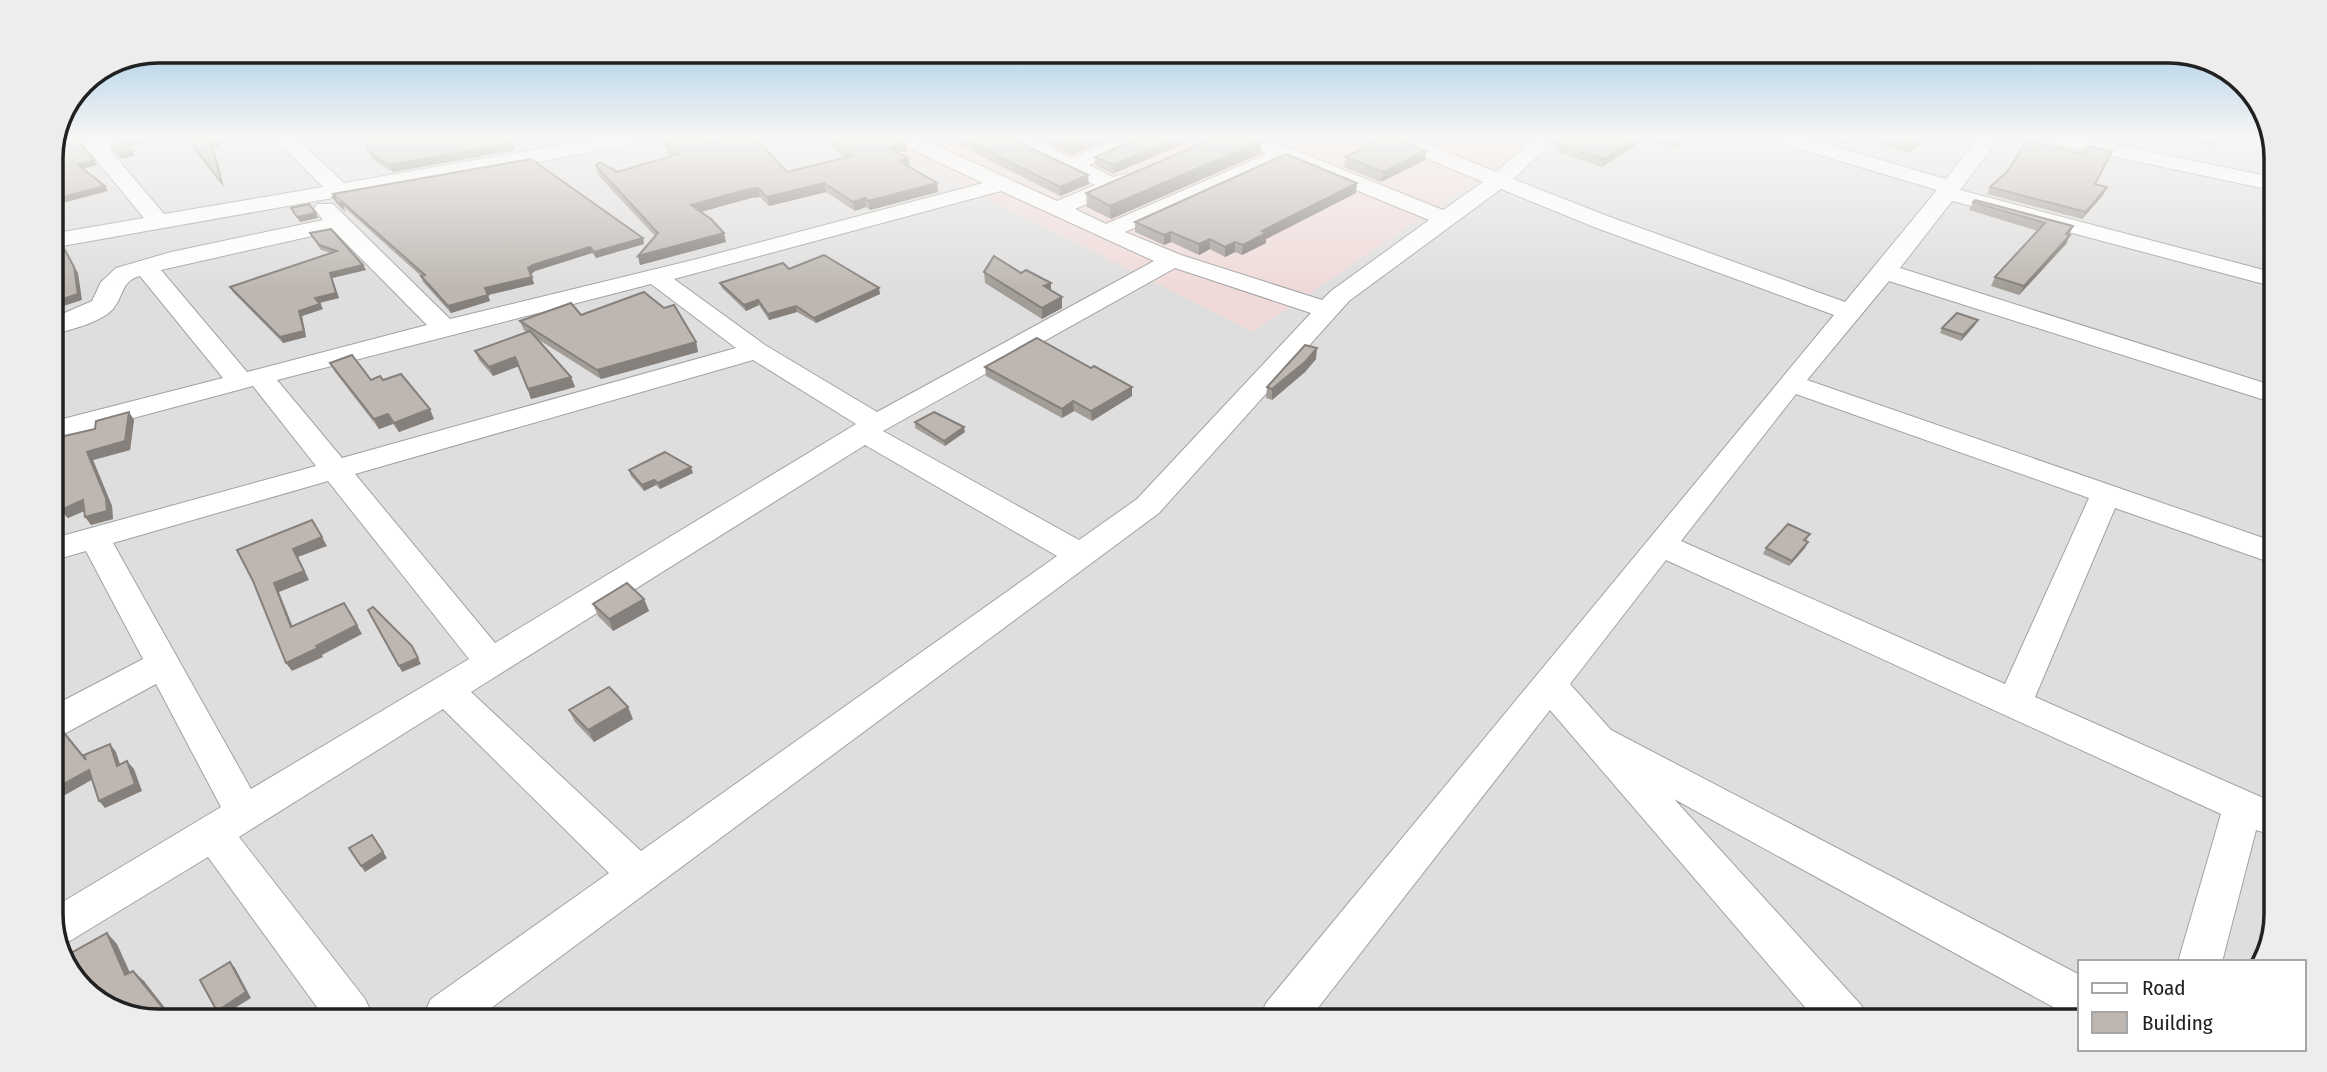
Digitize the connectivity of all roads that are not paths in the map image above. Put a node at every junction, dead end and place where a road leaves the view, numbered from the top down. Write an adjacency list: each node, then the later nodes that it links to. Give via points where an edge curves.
1 (130, 188): 16 (street)
2 (349, 188): 11 (street)
3 (928, 188): 23 (street)
4 (1043, 188): 14 (street)
5 (1106, 188): 14 (street)
6 (1205, 188): 18 (street)
7 (1370, 188): 15 (street)
8 (1488, 188): 15 (street)
9 (1519, 188): 26 (street)
10 (1943, 188): 12 (street)
11 (339, 190): 13 (street)
12 (1949, 190): 22 (street); 24 (street)
13 (312, 195): 16 (street); 17 (street)
14 (1058, 208): 18 (street)
15 (1446, 219): 25 (street)
16 (159, 222): 19 (street)
17 (339, 222): 21 (street); 28 (street)
18 (1106, 232): 20 (street)
19 (63, 239)
20 (1173, 260): 25 (street); 34 (street)
21 (145, 266): 27 (street, via 115,280 103,305); 30 (street)
22 (1884, 271): 26 (street); 32 (street)
23 (656, 277): 28 (street); 29 (street)
24 (2264, 277)
25 (1327, 310): 41 (street, via 1148,506)
26 (1850, 312): 31 (street)
27 (63, 323)
28 (444, 328): 30 (street)
29 (756, 351): 34 (street, via 864,415 870,421); 35 (street)
30 (250, 379): 33 (street); 35 (street)
31 (1791, 383): 36 (street); 38 (street)
32 (2264, 392)
33 (63, 428)
34 (867, 430): 41 (street); 42 (street)
35 (335, 470): 37 (street); 42 (street)
36 (2106, 494): 40 (street); 46 (street)
37 (95, 538): 39 (street); 43 (street)
38 (1661, 545): 44 (street); 46 (street)
39 (63, 547)
40 (2264, 549)
41 (1081, 555): 51 (street)
42 (491, 663): 45 (street)
43 (163, 664): 47 (street); 50 (street)
44 (1549, 685): 48 (street); 57 (street)
45 (446, 690): 50 (street); 51 (street)
46 (2014, 704): 49 (street)
47 (63, 718)
48 (1598, 740): 54 (street); 58 (street)
49 (2256, 812): 53 (street)
50 (229, 823): 52 (street); 55 (street)
51 (639, 875): 56 (street)
52 (64, 924)
53 (2201, 960)
54 (2078, 997)
55 (346, 1009)
56 (454, 1009)
57 (1289, 1009)
58 (1835, 1009)

